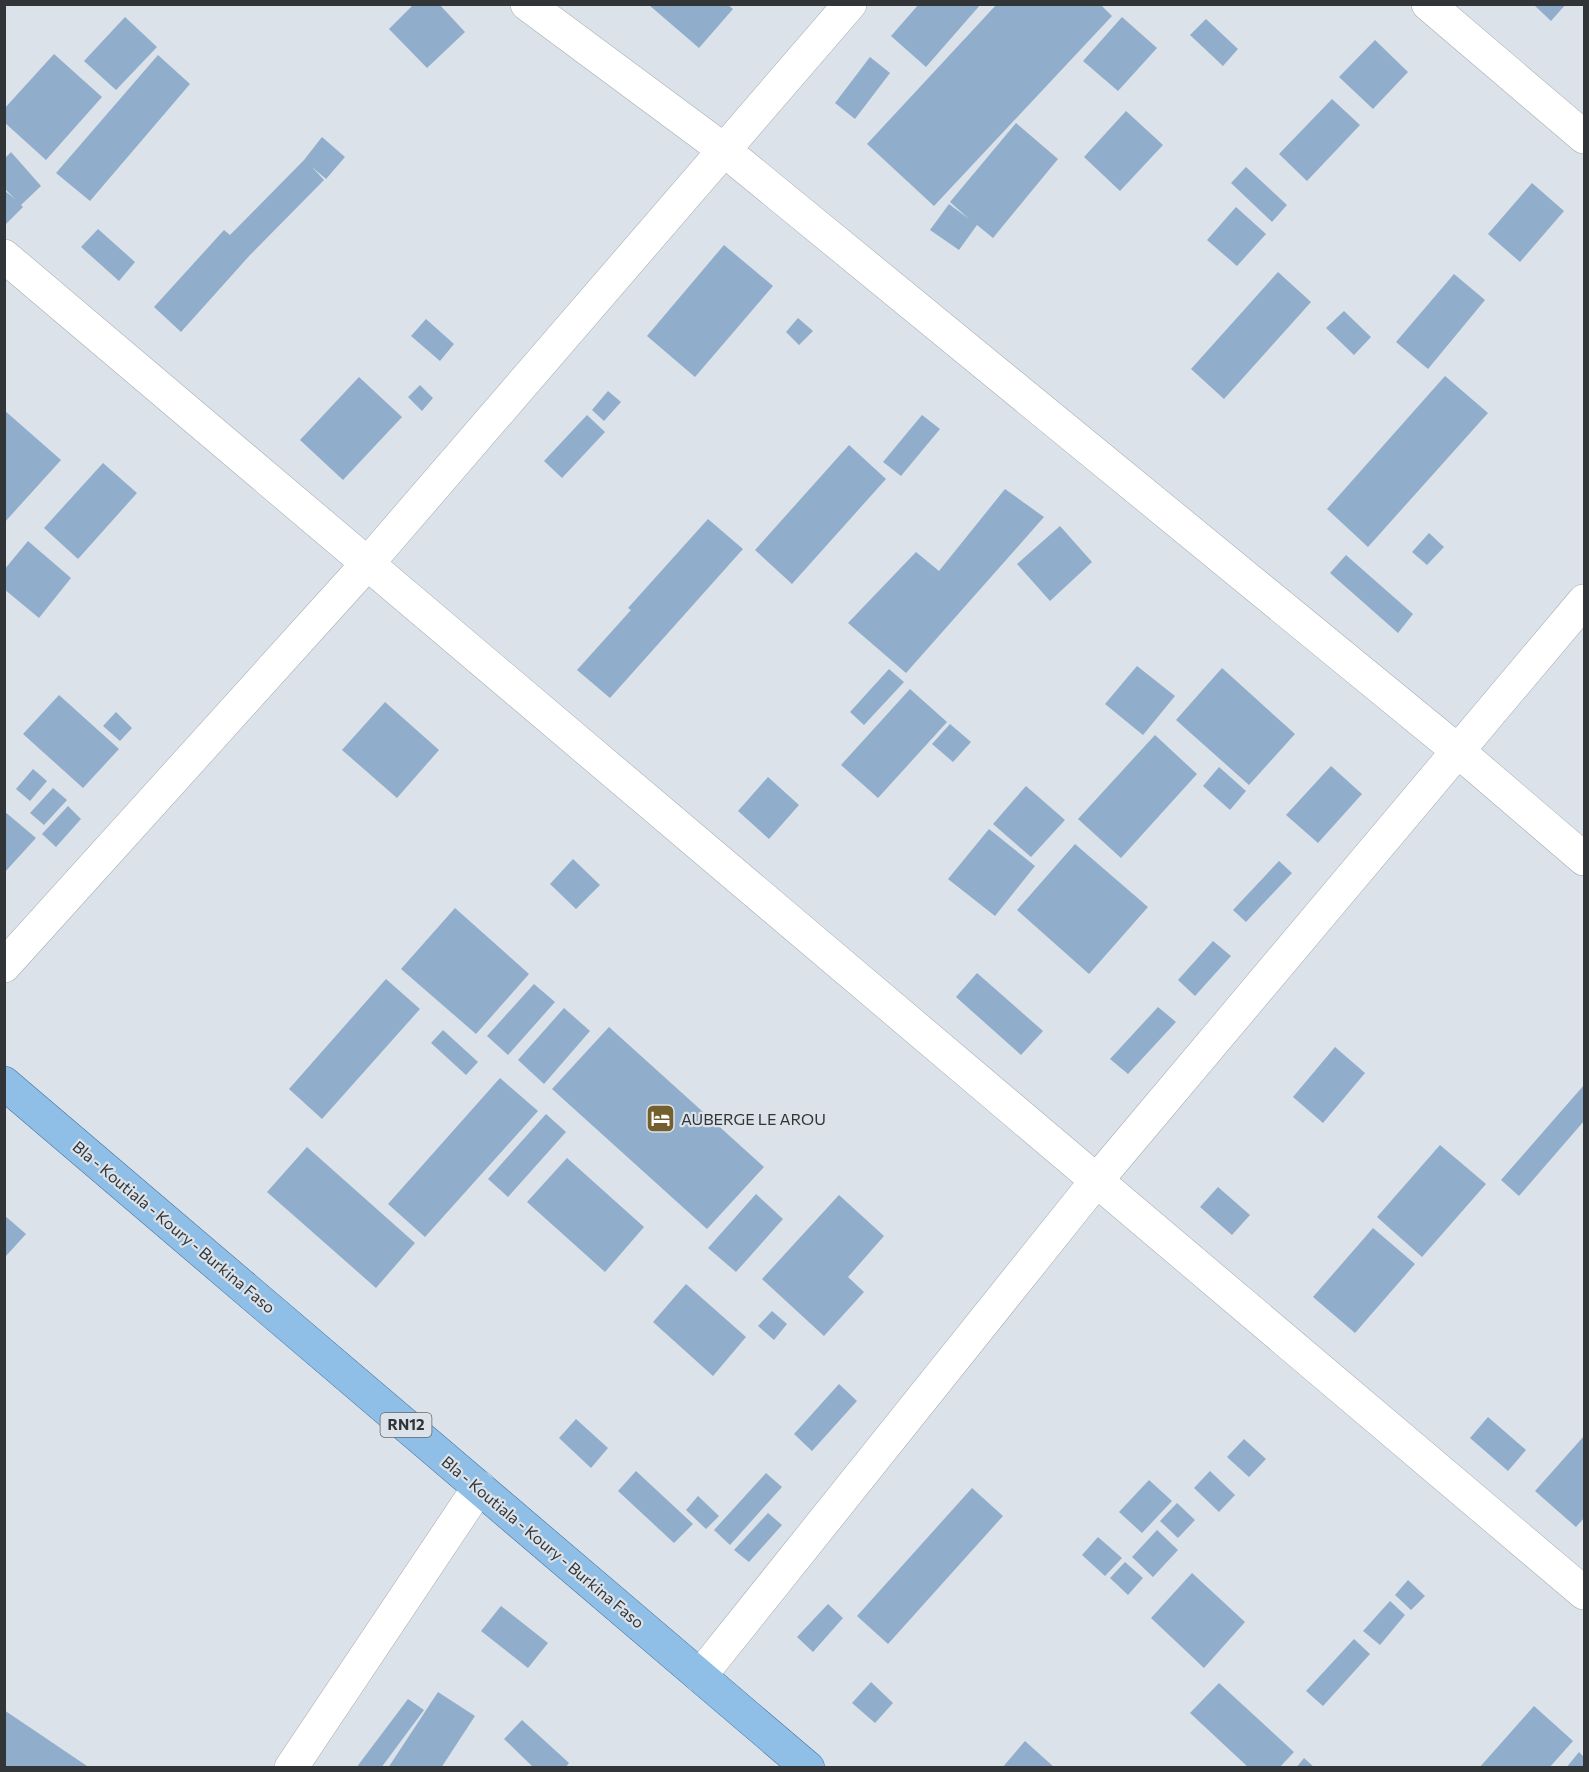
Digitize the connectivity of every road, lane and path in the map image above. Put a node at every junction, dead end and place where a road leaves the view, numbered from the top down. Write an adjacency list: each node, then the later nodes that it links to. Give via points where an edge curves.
1 (527, 4): 5 (street)
2 (850, 4): 5 (street)
3 (1428, 4): 4 (street)
4 (1584, 137)
5 (724, 150): 7 (street); 9 (street)
6 (4, 256): 7 (street)
7 (368, 563): 11 (street); 13 (street)
8 (1584, 601): 9 (street)
9 (1458, 751): 10 (street); 13 (street)
10 (1584, 859)
11 (4, 966)
12 (4, 1083): 14 (main road, Bla - Koutiala - Koury - Burkina Faso / RN12)
13 (1097, 1180): 15 (street); 16 (street)
14 (479, 1487): 16 (main road, Bla - Koutiala - Koury - Burkina Faso / RN12); 17 (street)
15 (1584, 1593)
16 (700, 1676): 18 (main road, Bla - Koutiala - Koury - Burkina Faso / RN12)
17 (291, 1767)
18 (808, 1767)

